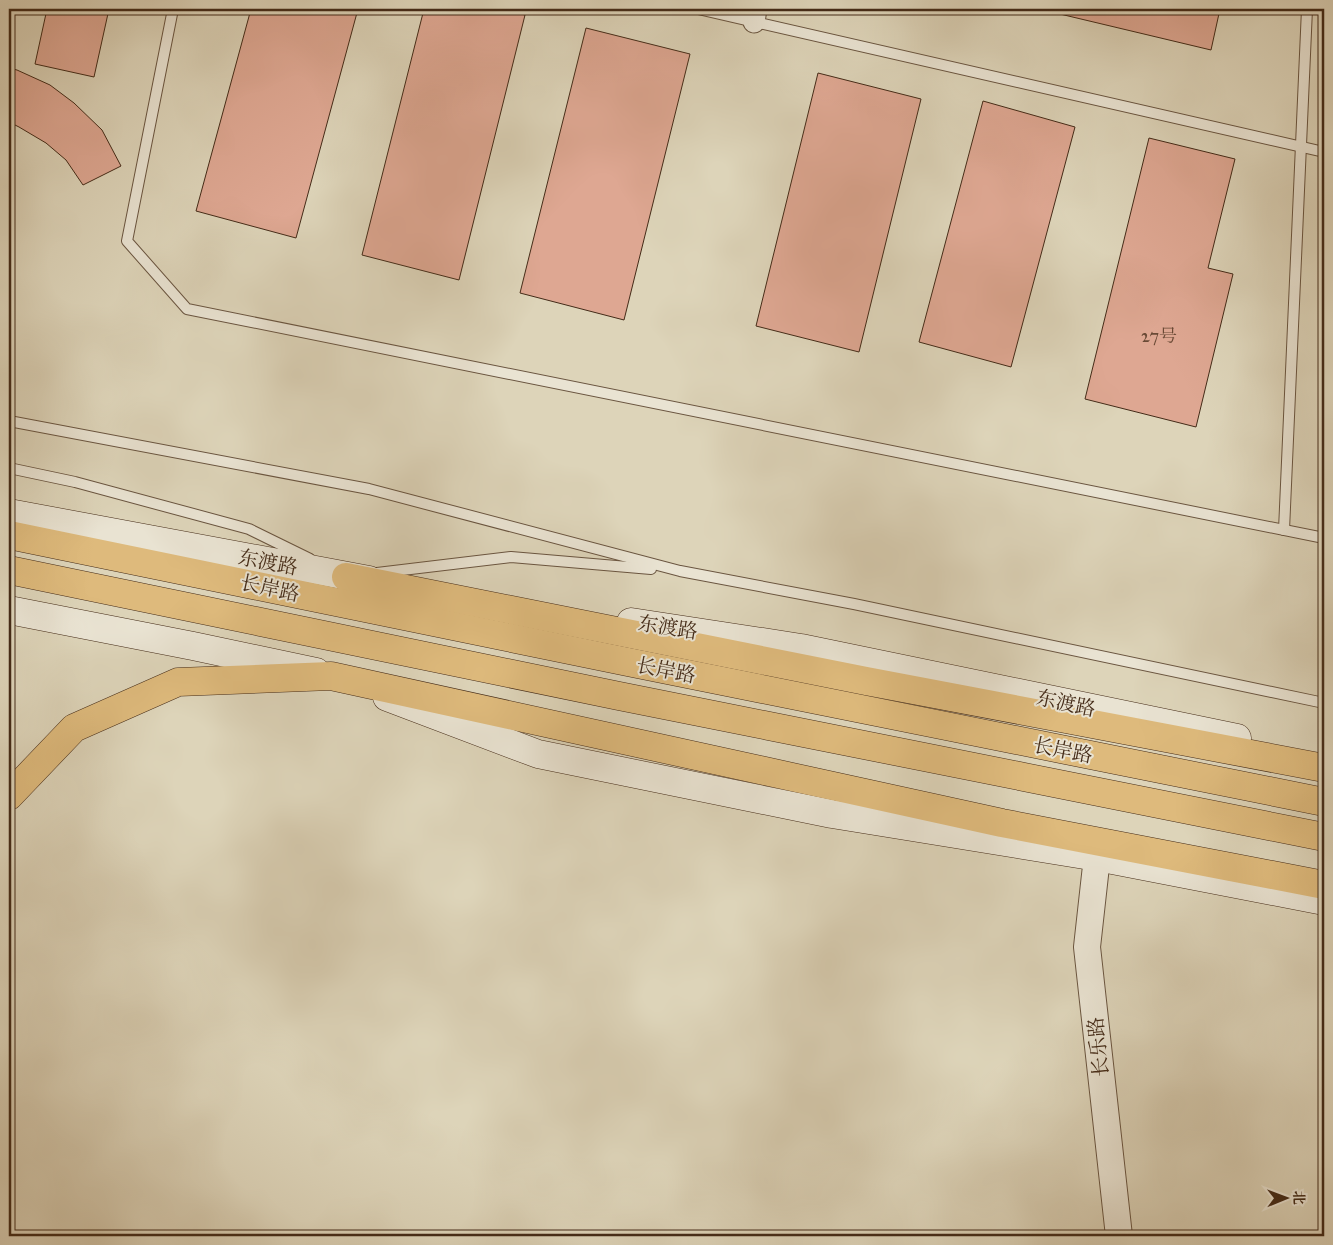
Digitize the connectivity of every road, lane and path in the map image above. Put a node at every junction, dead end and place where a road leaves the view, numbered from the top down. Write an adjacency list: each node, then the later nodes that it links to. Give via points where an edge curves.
1 (173, 9): 10 (lane, via 127,241 187,309)
2 (698, 9): 4 (lane)
3 (1307, 9): 5 (lane)
4 (755, 15): 5 (lane)
5 (1301, 147): 6 (lane); 10 (lane)
6 (1324, 152)
7 (9, 422): 14 (lane, via 369,489)
8 (9, 468): 15 (lane, via 75,482 250,529)
9 (9, 513): 15 (main road, 东渡路)
10 (1284, 530): 12 (lane)
11 (9, 535): 22 (main road, 长岸路)
12 (1324, 538)
13 (9, 570): 23 (main road, 长岸路)
14 (680, 571): 15 (lane, via 511,557); 18 (lane, via 854,604)
15 (346, 577): 19 (main road, 东渡路, via 801,648); 20 (main road)
16 (9, 610): 17 (main road)
17 (331, 676): 21 (main road, via 178,682 74,728); 24 (main road, via 538,754 832,814); 25 (main road, via 1002,823)
18 (1324, 703)
19 (1324, 756)
20 (1324, 768)
21 (9, 796)
22 (1324, 802)
23 (1324, 837)
24 (1097, 857): 26 (main road); 27 (street, 长乐路, via 1087,947)
25 (1324, 885)
26 (1324, 901)
27 (1120, 1236)

